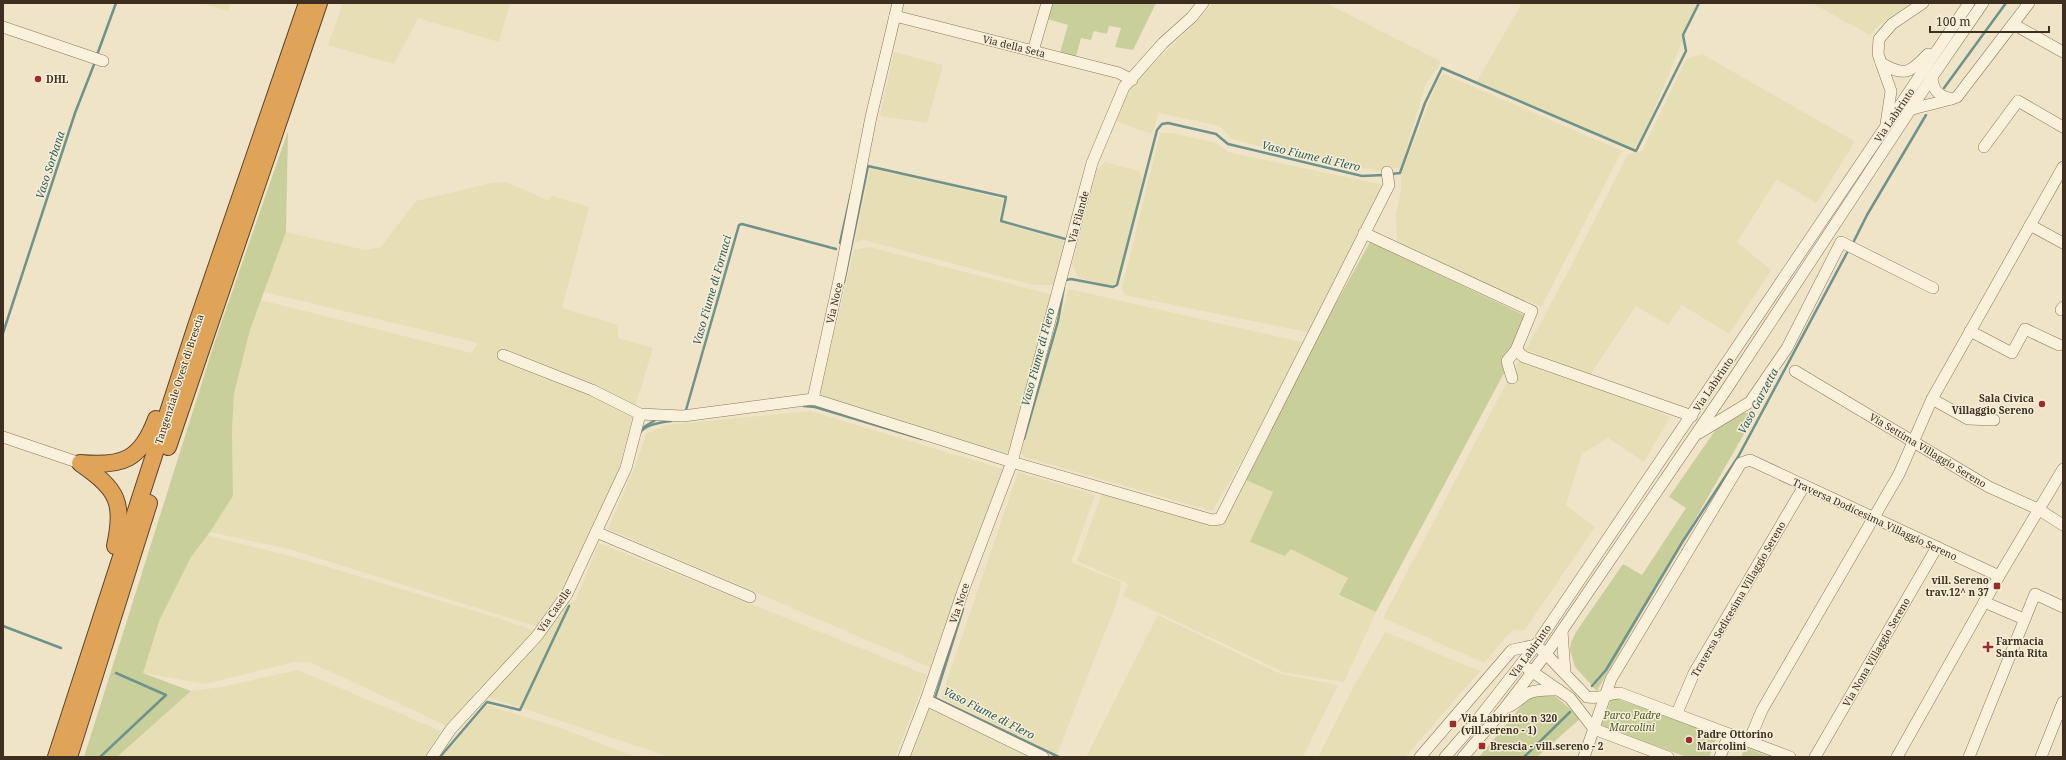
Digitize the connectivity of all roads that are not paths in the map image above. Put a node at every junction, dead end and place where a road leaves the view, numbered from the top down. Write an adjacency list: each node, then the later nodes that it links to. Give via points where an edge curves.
1 (307, 3): 33 (highway, Tangenziale Ovest di Brescia)
2 (319, 3): 80 (highway, Tangenziale Ovest di Brescia, via 153,491)
3 (898, 3): 10 (street, Via Noce)
4 (1047, 3): 14 (street)
5 (1204, 3): 19 (street, Via Filande, via 1192,18 1162,43)
6 (1923, 3): 17 (street, via 1884,31 1877,47)
7 (1969, 3): 13 (street, Via Labirinto)
8 (1983, 3): 18 (street, Via Labirinto)
9 (2029, 3): 11 (street, Via Labirinto)
10 (895, 16): 14 (street, Via della Seta); 40 (street, Via Noce, via 871,117)
11 (2013, 24): 15 (street); 20 (street, Via Labirinto, via 1962,91)
12 (3, 27): 16 (street)
13 (1939, 49): 17 (street, via 1928,54 1910,71 1901,72); 23 (street, Via Labirinto)
14 (1033, 51): 19 (street, Via della Seta, via 1119,73)
15 (2063, 52)
16 (103, 61)
17 (1881, 63): 23 (street, via 1891,91)
18 (1932, 77): 20 (street, via 1937,94); 21 (street, Via Labirinto)
19 (1132, 80): 48 (street, Via Filande, via 1124,87 1092,164)
20 (1951, 99): 21 (street, Via Labirinto)
21 (1910, 110): 28 (street, Via Labirinto)
22 (2063, 127): 24 (street, via 2018,101)
23 (1885, 128): 43 (street, Via Labirinto)
24 (1984, 146)
25 (2063, 168): 27 (street)
26 (1387, 172): 29 (street, via 1389,185)
27 (2030, 224): 30 (street); 34 (street)
28 (1835, 225): 31 (street); 45 (street, Via Labirinto)
29 (1364, 233): 36 (street, via 1532,311); 48 (street, via 1220,519 1212,520)
30 (2063, 243)
31 (1847, 245): 32 (street); 45 (street, via 1787,348 1750,402)
32 (1933, 288)
33 (196, 326): 49 (highway, via 182,349 147,439 136,453 115,464); 62 (highway, Tangenziale Ovest di Brescia)
34 (1970, 331): 35 (street, via 2012,353 2025,329); 41 (street)
35 (2059, 345)
36 (1516, 350): 39 (street, via 1508,361); 43 (street, via 1524,357)
37 (503, 355): 42 (street, via 592,390)
38 (1795, 371): 47 (street, Via Settima Villaggio Sereno)
39 (1512, 378)
40 (813, 399): 42 (street, via 683,416); 48 (street)
41 (1932, 399): 44 (street, via 1968,419); 47 (street)
42 (640, 414): 55 (street, Via Caselle, via 626,468)
43 (1692, 416): 64 (street, Via Labirinto)
44 (1994, 420)
45 (1695, 435): 63 (street, Via Labirinto)
46 (3, 437): 49 (street)
47 (1912, 442): 52 (street, Via Settima Villaggio Sereno, via 1990,487); 53 (street, via 1899,474)
48 (1012, 462): 72 (street, Via Noce, via 963,591)
49 (80, 463): 62 (highway, via 109,486 119,510 118,529 103,586)
50 (2063, 469): 52 (street)
51 (1804, 486): 53 (street, Traversa Dodicesima Villaggio Sereno); 71 (street, Traversa Dodicesima Villaggio Sereno, via 1750,460 1741,463 1611,679); 75 (street, Traversa Sedicesima Villaggio Sereno, via 1694,674)
52 (2038, 509): 54 (street, Via Settima Villaggio Sereno); 57 (street)
53 (1873, 517): 56 (street, Traversa Dodicesima Villaggio Sereno); 78 (street, via 1762,710)
54 (2063, 525)
55 (596, 532): 58 (street); 81 (street, Via Caselle, via 563,600 536,636 451,729)
56 (1937, 548): 57 (street, Traversa Dodicesima Villaggio Sereno); 91 (street, Via Nona Villaggio Sereno)
57 (1999, 576): 59 (street)
58 (750, 597)
59 (1984, 602): 61 (street); 92 (street)
60 (2063, 607): 61 (street, via 2035,594)
61 (2024, 619): 93 (street)
62 (99, 624): 79 (highway, Tangenziale Ovest di Brescia)
63 (1562, 631): 66 (street, Via Labirinto); 69 (street)
64 (1536, 646): 65 (street); 66 (street); 67 (street, Via Labirinto)
65 (1516, 649): 67 (street); 84 (street, Via Labirinto, via 1512,650)
66 (1546, 654): 68 (street, Via Labirinto); 69 (street)
67 (1521, 664): 68 (street); 85 (street, Via Labirinto, via 1480,718)
68 (1532, 672): 70 (street); 74 (street, Via Labirinto)
69 (1566, 674): 71 (street, via 1587,697 1594,699)
70 (1559, 690): 74 (street, via 1535,691 1526,695 1517,704); 76 (street, via 1570,698)
71 (1605, 695): 75 (street, via 1620,693); 76 (street)
72 (926, 700): 82 (street, Via Noce); 83 (street)
73 (2063, 702): 94 (street)
74 (1504, 709): 86 (street, Via Labirinto)
75 (1677, 713): 77 (street)
76 (1594, 730): 87 (street); 88 (street)
77 (1729, 734): 78 (street); 89 (street)
78 (1749, 741): 90 (street)
79 (56, 757)
80 (69, 757)
81 (432, 757)
82 (904, 757)
83 (1043, 757)
84 (1420, 757)
85 (1445, 757)
86 (1463, 757)
87 (1584, 757)
88 (1668, 757)
89 (1720, 757)
90 (1790, 757)
91 (1815, 757)
92 (1897, 757)
93 (1969, 757)
94 (2041, 757)

